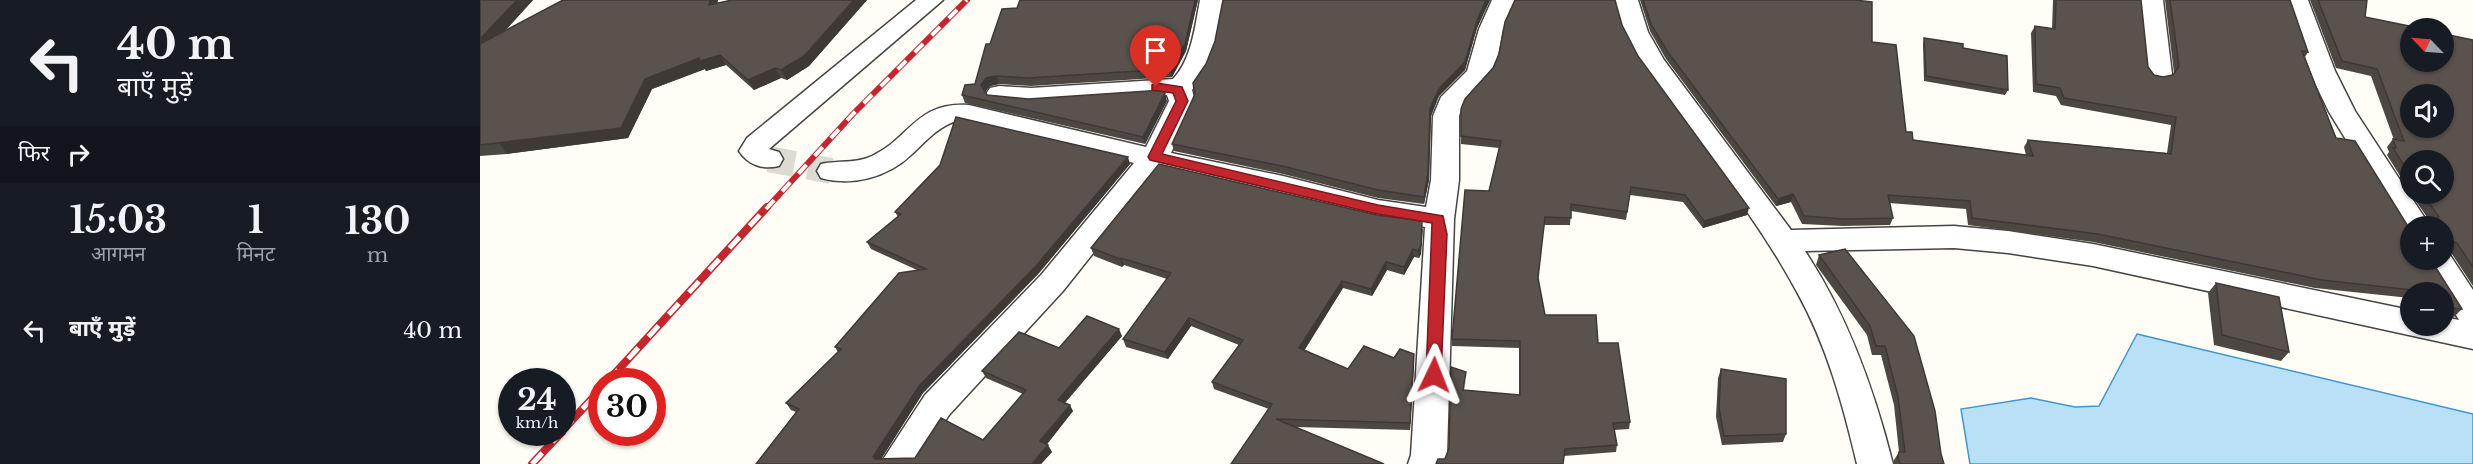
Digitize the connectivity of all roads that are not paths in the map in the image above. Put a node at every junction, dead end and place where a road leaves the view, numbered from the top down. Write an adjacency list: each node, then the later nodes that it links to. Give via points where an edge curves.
1 (930, 0): 11 (street, via 757,145 753,151)
2 (1212, 0): 8 (street, via 1195,66)
3 (1504, 0): 14 (street, via 1478,75 1450,103 1446,116 1445,180)
4 (1626, 0): 15 (street, via 1647,54)
5 (2151, 0): 7 (street)
6 (2296, 0): 13 (street, via 2342,112)
7 (2159, 74)
8 (1178, 89): 9 (street, via 1156,87 1032,96); 10 (street, via 1182,101)
9 (999, 93)
10 (1155, 157): 12 (street, via 951,113 932,122 880,166); 14 (street, via 1378,210); 21 (street, via 1052,283 937,405)
11 (769, 159)
12 (831, 171)
13 (2409, 216)
14 (1439, 219): 22 (street, via 1434,375)
15 (1782, 241): 18 (street, via 1954,237 2008,242 2093,255); 23 (street, via 1832,327 1861,405)
16 (2443, 270): 17 (street)
17 (2473, 316)
18 (2400, 321)
19 (2454, 332): 20 (street)
20 (2473, 336)
21 (898, 464)
22 (1426, 464)
23 (1875, 464)

